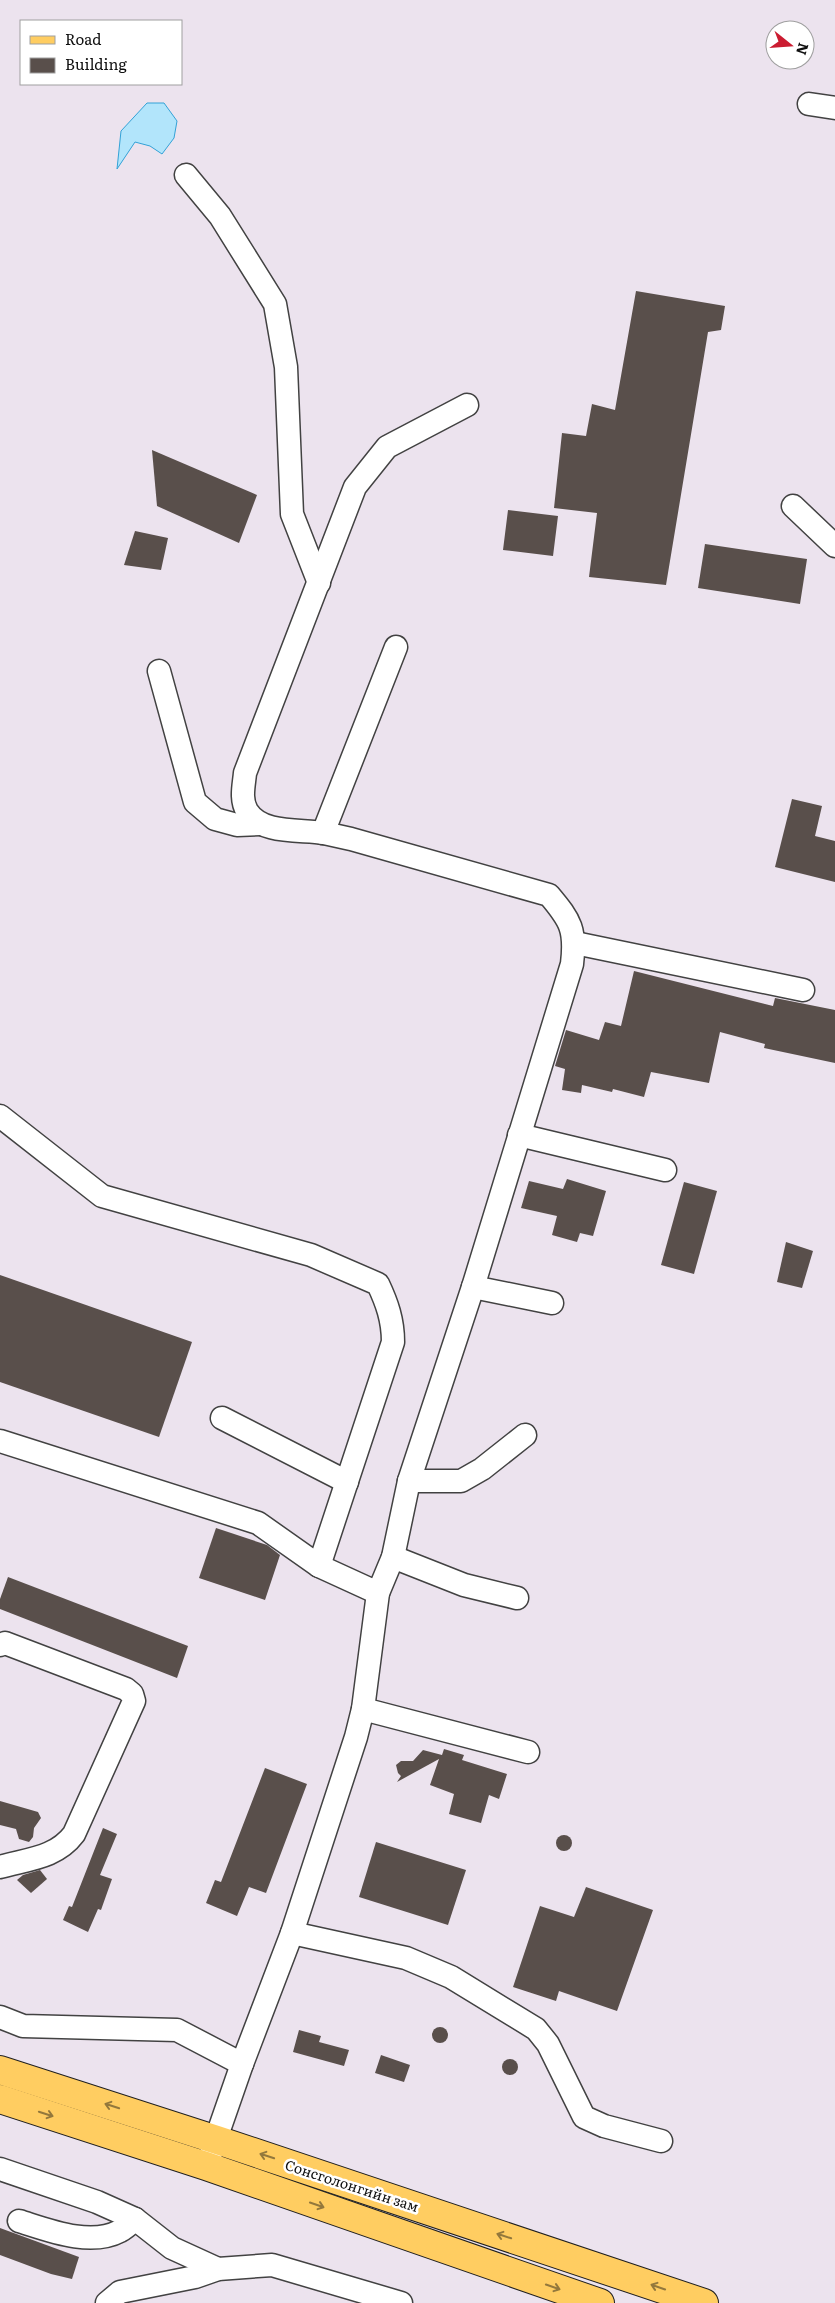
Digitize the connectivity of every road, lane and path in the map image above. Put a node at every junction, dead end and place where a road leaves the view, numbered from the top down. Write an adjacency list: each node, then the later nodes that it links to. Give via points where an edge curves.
1 (809, 104): 2 (lane)
2 (835, 108)
3 (186, 175): 7 (lane, via 220,216 275,304 286,367 292,514)
4 (467, 405): 7 (lane, via 387,447 355,487)
5 (793, 506): 6 (lane)
6 (835, 546)
7 (319, 583): 10 (lane, via 245,773 242,796 247,811)
8 (396, 646): 11 (lane)
9 (159, 671): 10 (lane, via 195,802 215,819 237,825)
10 (260, 824): 11 (lane)
11 (323, 833): 12 (lane, via 549,895 567,917)
12 (575, 943): 13 (lane); 15 (lane, via 572,964)
13 (803, 990)
14 (0, 1116): 23 (lane, via 102,1196 311,1255 378,1284 393,1324 393,1342)
15 (519, 1135): 16 (lane); 17 (lane)
16 (665, 1170)
17 (473, 1287): 18 (lane); 22 (lane)
18 (552, 1303)
19 (222, 1418): 23 (lane)
20 (525, 1434): 22 (lane, via 482,1469 461,1481)
21 (0, 1441): 25 (lane, via 258,1523)
22 (409, 1481): 24 (lane)
23 (347, 1482): 25 (lane)
24 (393, 1557): 26 (lane); 27 (lane, via 464,1585)
25 (319, 1566): 26 (lane)
26 (378, 1594): 29 (lane)
27 (517, 1598)
28 (0, 1645): 31 (lane, via 5,1643 126,1688 134,1701 74,1834 66,1844 53,1853)
29 (363, 1708): 30 (lane); 32 (lane)
30 (528, 1752)
31 (0, 1867)
32 (292, 1933): 34 (lane); 38 (lane, via 406,1958 451,1977 536,2029 548,2044 584,2117 604,2126)
33 (0, 2017): 34 (lane, via 23,2026 177,2030)
34 (242, 2064): 37 (lane)
35 (0, 2070): 37 (main road, Сонсголонгийн зам, one-way to 35)
36 (0, 2099): 39 (main road, Сонсголонгийн зам, one-way to 39)
37 (217, 2140): 39 (lane); 47 (main road, Сонсголонгийн зам, one-way to 37)
38 (662, 2141)
39 (206, 2166): 46 (main road, Сонсголонгийн зам, one-way to 46)
40 (0, 2169): 41 (lane)
41 (136, 2219): 42 (lane, via 120,2232 96,2237 69,2237); 43 (lane, via 172,2248)
42 (19, 2221)
43 (218, 2269): 44 (lane, via 195,2277 120,2292); 45 (lane, via 272,2265)
44 (107, 2303)
45 (401, 2303)
46 (600, 2303)
47 (704, 2303)

